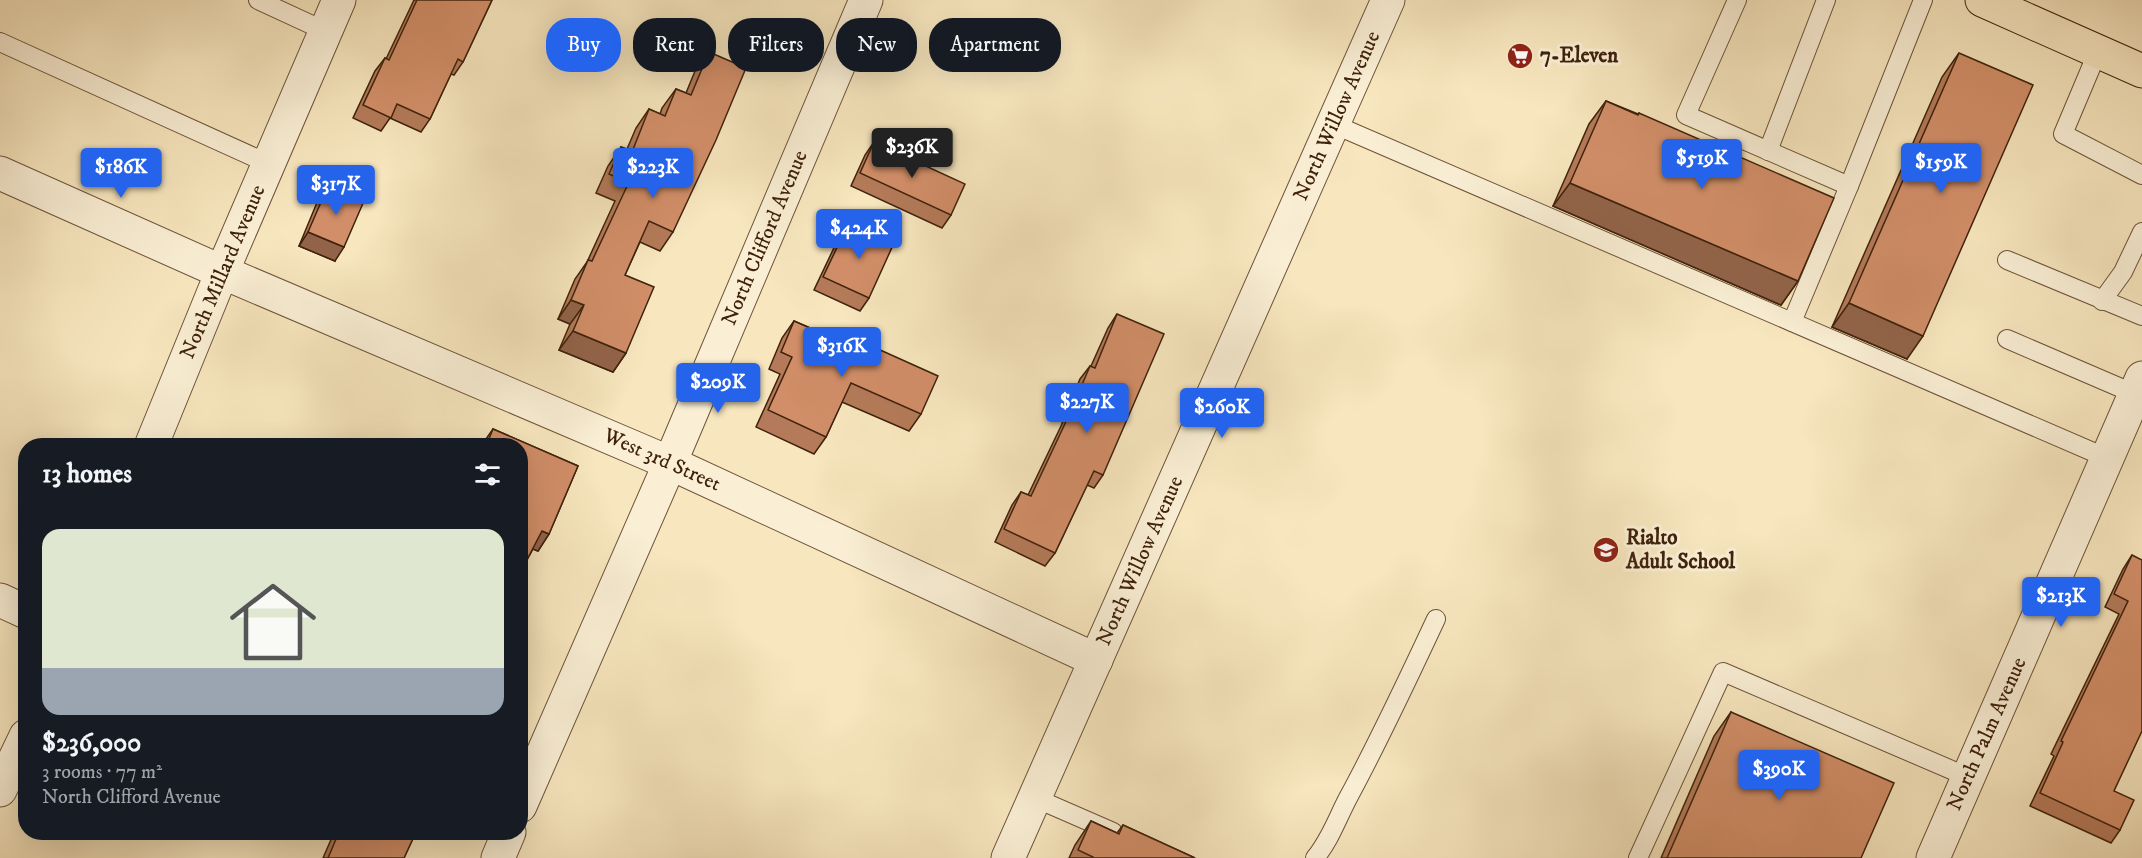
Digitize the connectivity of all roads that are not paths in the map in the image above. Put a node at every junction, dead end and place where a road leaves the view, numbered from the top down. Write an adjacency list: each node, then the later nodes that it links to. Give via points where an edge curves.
1 (258, 0): 9 (lane)
2 (339, 0): 9 (street, North Millard Avenue)
3 (866, 0): 29 (street, North Clifford Avenue)
4 (1388, 0): 13 (street, North Willow Avenue)
5 (1737, 0): 14 (lane, via 1686,115)
6 (1826, 0): 14 (lane)
7 (1923, 0): 18 (lane)
8 (1982, 0): 11 (main road)
9 (326, 31): 15 (street, North Millard Avenue)
10 (0, 42): 15 (lane)
11 (2098, 51): 12 (main road); 17 (lane, via 2063,134)
12 (2142, 71)
13 (1334, 124): 24 (lane); 33 (street, North Willow Avenue)
14 (1768, 151): 18 (lane)
15 (268, 164): 21 (street, North Millard Avenue)
16 (0, 173): 21 (street, West 3rd Street)
17 (2142, 175)
18 (1850, 186): 24 (lane)
19 (2142, 232): 22 (lane, via 2123,272)
20 (2007, 260): 22 (lane)
21 (222, 272): 27 (street, North Millard Avenue); 29 (street, West 3rd Street)
22 (2102, 301): 23 (lane)
23 (2142, 316)
24 (1792, 322): 28 (lane)
25 (2007, 339): 26 (lane)
26 (2139, 386): 28 (street, North Palm Avenue)
27 (154, 438)
28 (2107, 458): 35 (street, North Palm Avenue)
29 (670, 463): 33 (street, West 3rd Street); 36 (street, North Clifford Avenue)
30 (0, 600): 31 (street)
31 (18, 608)
32 (1436, 619): 43 (lane, via 1379,741 1327,843)
33 (1096, 660): 38 (street, North Willow Avenue)
34 (18, 753): 37 (street)
35 (1968, 777): 44 (lane, via 1723,672); 45 (street, North Palm Avenue)
36 (528, 788)
37 (0, 790)
38 (1035, 798): 40 (lane); 42 (street, North Willow Avenue)
39 (506, 840): 41 (street)
40 (1133, 840)
41 (498, 858)
42 (1008, 858)
43 (1315, 858)
44 (1638, 858)
45 (1933, 858)

